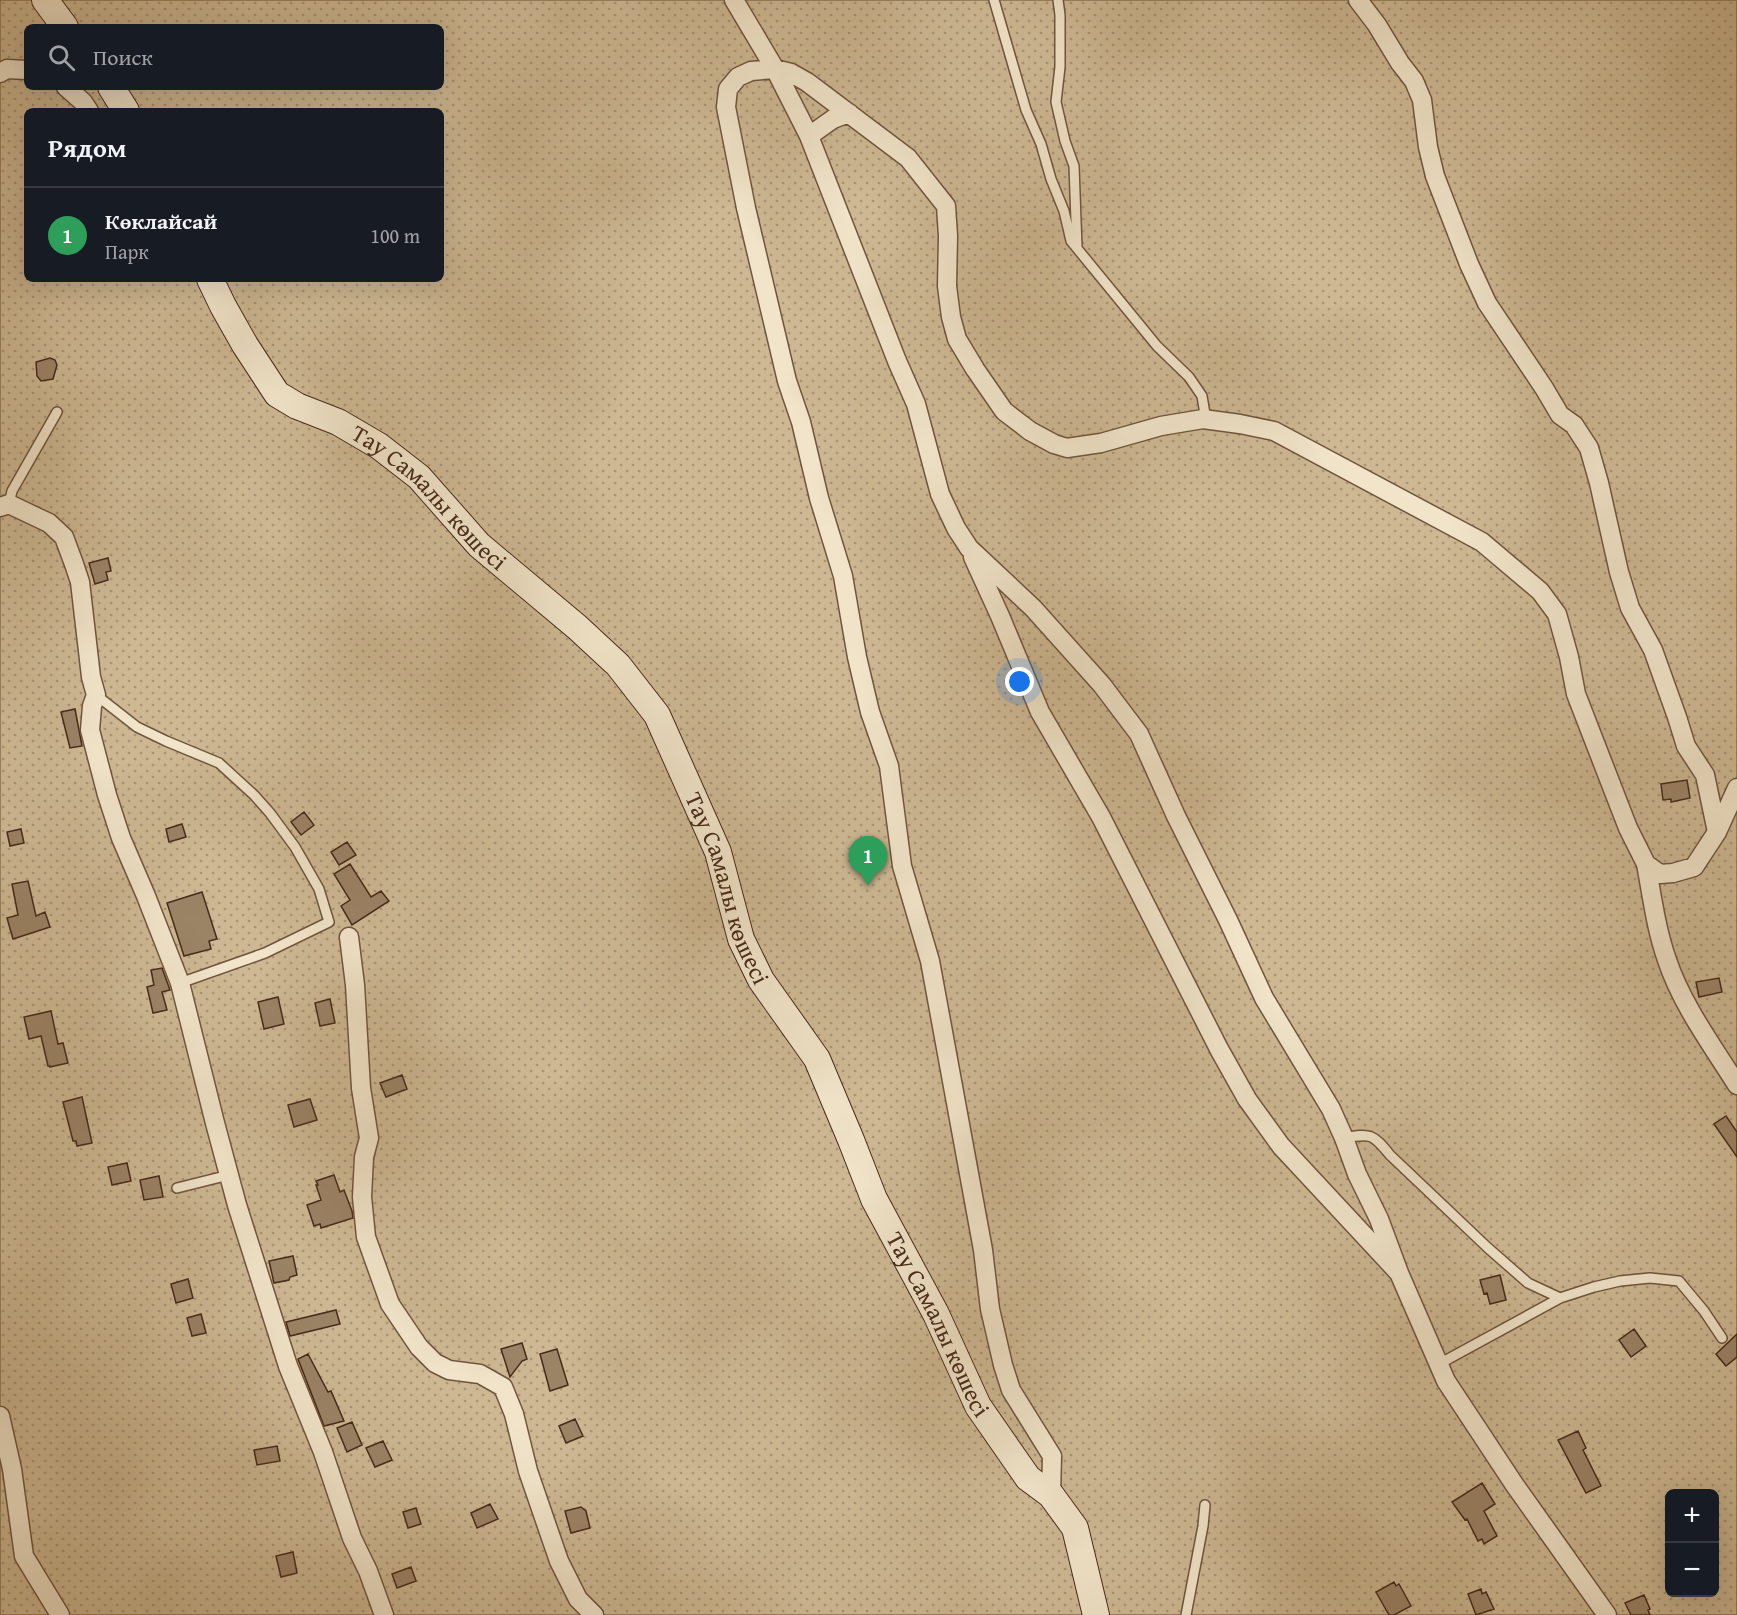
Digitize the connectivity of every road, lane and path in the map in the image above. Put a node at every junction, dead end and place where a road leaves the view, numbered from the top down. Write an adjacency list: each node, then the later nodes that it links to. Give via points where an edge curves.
1 (45, 0): 6 (street)
2 (734, 0): 7 (street)
3 (994, 0): 16 (lane, via 1026,110 1041,144 1071,241)
4 (1058, 0): 16 (lane, via 1060,67 1056,102 1074,166)
5 (1358, 0): 24 (street, via 1418,90 1435,176 1487,303 1560,415 1574,425 1589,448 1630,608 1653,650 1686,746 1705,775)
6 (62, 24)
7 (775, 69): 14 (street, via 799,77); 15 (street); 37 (street, via 751,71 738,77 728,89 730,129 787,381 843,576 870,712 889,766 902,866 930,961 1003,1365 1011,1390 1052,1456)
8 (24, 70): 9 (street, via 8,69)
9 (0, 74)
10 (69, 90): 12 (street)
11 (113, 90): 13 (street)
12 (87, 108)
13 (124, 108)
14 (849, 113): 15 (street); 19 (street, via 908,158 946,206 947,286 957,339 1004,411 1030,431 1067,448)
15 (808, 136): 21 (street, via 916,404 940,494)
16 (1077, 248): 19 (lane, via 1157,346 1189,377 1202,396)
17 (211, 282): 37 (street, Тау Самалы көшесі, via 245,345 278,394 379,446 419,477 479,545 618,665 657,715 718,852 741,939 761,980 817,1059 874,1199 936,1314 978,1406 1028,1478)
18 (57, 412): 20 (lane)
19 (1203, 419): 25 (street, via 1274,431 1482,542 1540,591 1557,614 1576,694)
20 (4, 506): 22 (street, via 49,523 64,537 80,582)
21 (969, 548): 29 (street, via 1033,608 1139,734 1264,998); 32 (street, via 1040,712 1101,817 1247,1099 1281,1146)
22 (96, 695): 27 (street, via 90,730 106,795); 27 (lane, via 137,727 219,763 254,795 295,847 319,889 329,922 265,953)
23 (1737, 788): 24 (street)
24 (1717, 832): 25 (street, via 1694,867 1660,874)
25 (1646, 864): 28 (street, via 1667,960 1688,1008)
26 (349, 937): 41 (street, via 361,1088 369,1138 362,1197 366,1237 390,1304 419,1347 435,1363 449,1370 480,1374 503,1387 559,1562 578,1599)
27 (180, 983): 30 (street)
28 (1737, 1085)
29 (1344, 1138): 32 (street); 33 (lane, via 1364,1134 1378,1139 1390,1155 1528,1283)
30 (229, 1175): 31 (lane); 40 (street, via 288,1366)
31 (177, 1188)
32 (1399, 1273): 35 (street)
33 (1560, 1298): 34 (lane, via 1620,1281 1679,1281); 35 (lane)
34 (1722, 1338)
35 (1439, 1364): 44 (street, via 1446,1381 1514,1485)
36 (0, 1416): 39 (street, via 24,1556)
37 (1051, 1495): 42 (street, Тау Самалы көшесі, via 1075,1528)
38 (1205, 1505): 43 (lane)
39 (60, 1615)
40 (384, 1615)
41 (594, 1615)
42 (1096, 1615)
43 (1186, 1615)
44 (1607, 1615)

